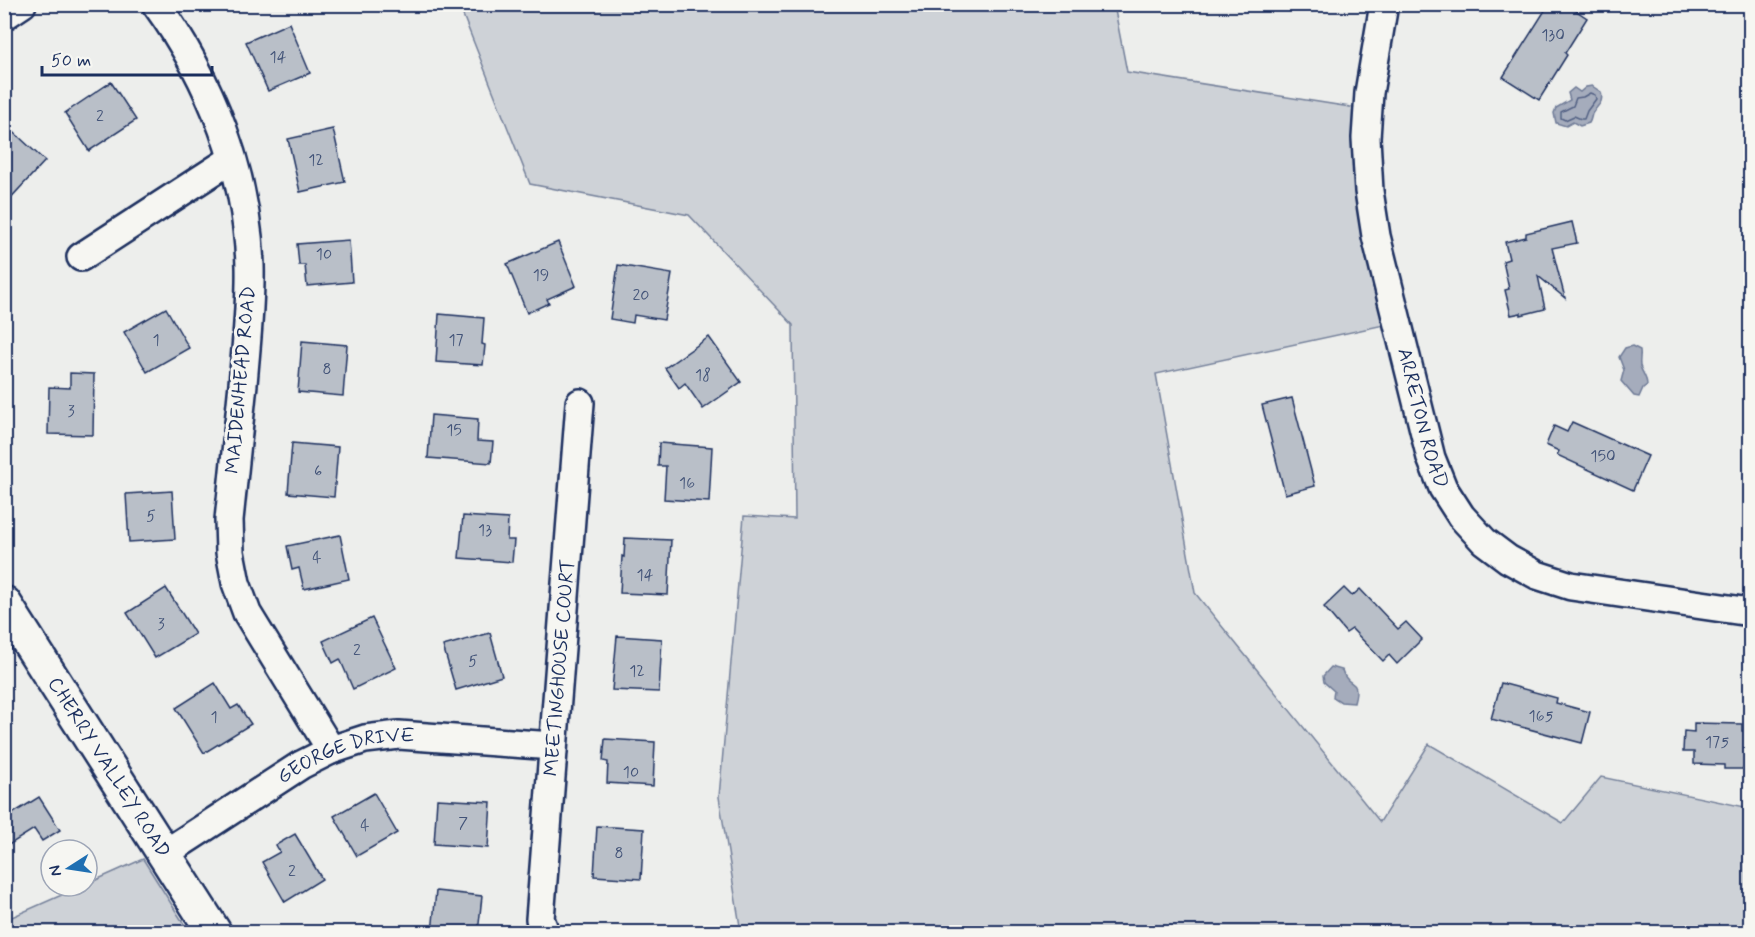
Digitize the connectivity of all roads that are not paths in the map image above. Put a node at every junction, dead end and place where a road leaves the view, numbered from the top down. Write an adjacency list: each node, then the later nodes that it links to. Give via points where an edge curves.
1 (22, 4): 4 (street)
2 (156, 4): 5 (street, MAIDENHEAD ROAD, via 192,60 217,112)
3 (1384, 4): 9 (street, ARRETON ROAD, via 1369,93 1369,191 1376,236 1431,458 1443,489 1484,541 1537,575 1571,586)
4 (4, 16)
5 (232, 159): 6 (street); 11 (street, MAIDENHEAD ROAD, via 245,216 250,265 249,315 229,520 230,552 247,613)
6 (81, 257)
7 (580, 403): 10 (street, MEETINGHOUSE COURT)
8 (4, 603): 12 (street, CHERRY VALLEY ROAD)
9 (1750, 612)
10 (553, 746): 11 (street, GEORGE DRIVE, via 399,735 365,739); 14 (street, MEETINGHOUSE COURT, via 540,919)
11 (331, 750): 12 (street, GEORGE DRIVE, via 301,765)
12 (164, 854): 13 (street, CHERRY VALLEY ROAD)
13 (214, 933)
14 (545, 933)

